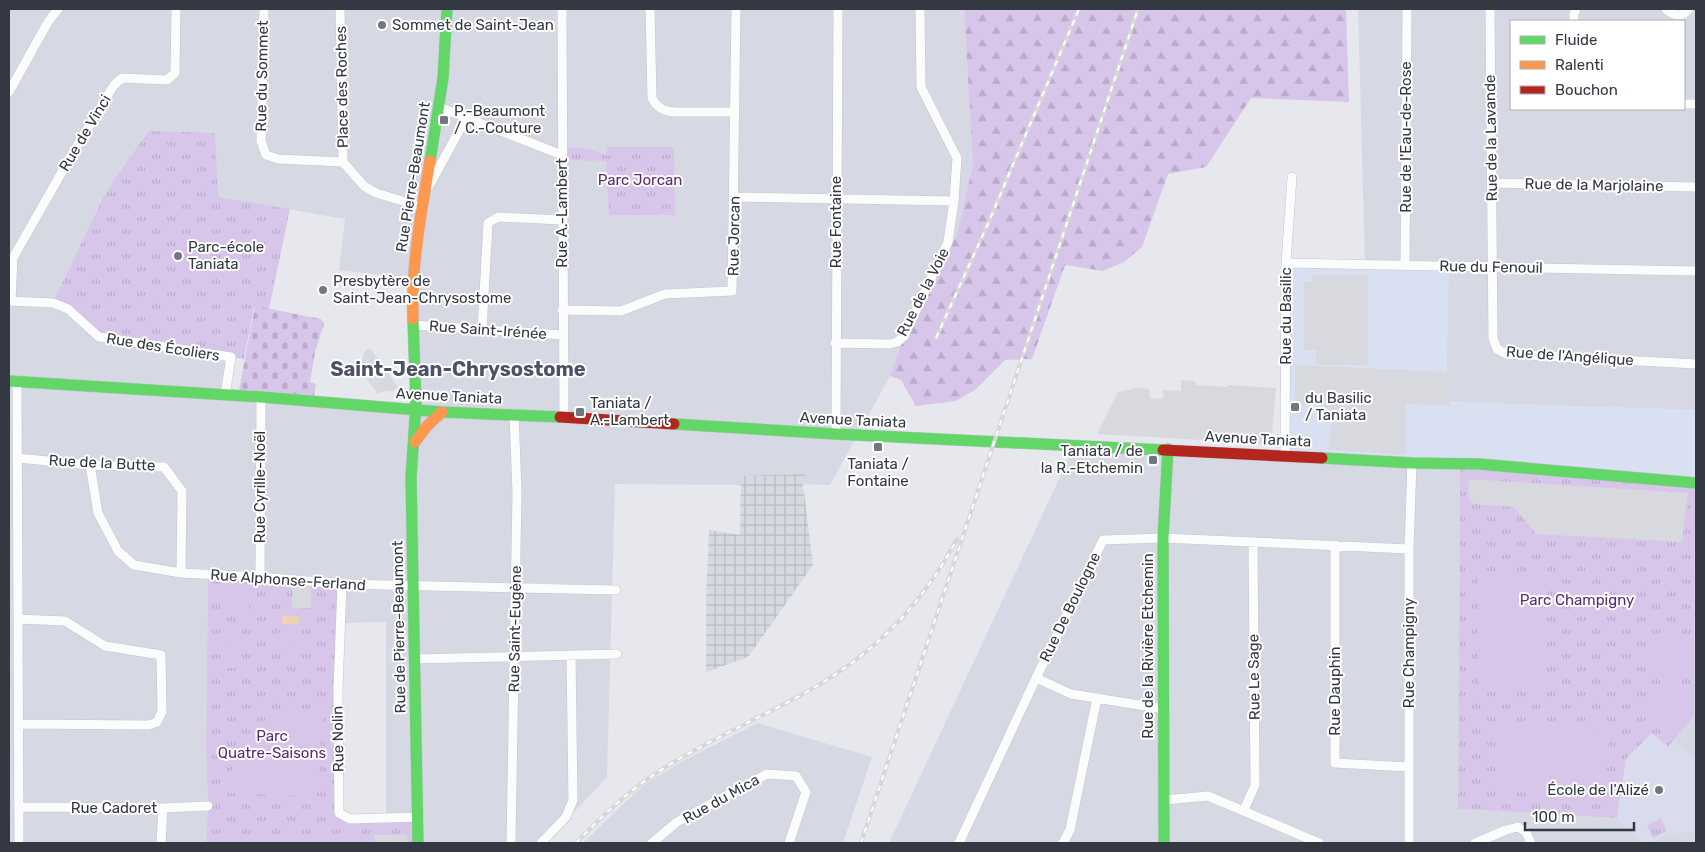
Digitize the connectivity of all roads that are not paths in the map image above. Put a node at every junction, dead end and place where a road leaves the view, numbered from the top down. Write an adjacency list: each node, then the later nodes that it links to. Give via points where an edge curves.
1 (58, 9): 15 (street)
2 (176, 9): 34 (street, Rue de Vinci, via 175,73 167,80 122,78 114,85 13,258)
3 (264, 9): 20 (street, Rue du Sommet, via 261,141 266,155 278,159)
4 (340, 9): 20 (street, Place des Roches)
5 (447, 9): 16 (main road, Rue Pierre-Beaumont, via 448,34)
6 (562, 9): 19 (street, Rue A.-Lambert)
7 (650, 9): 17 (street, via 652,98 656,106 666,112)
8 (736, 9): 17 (street, Rue Jorcan)
9 (838, 9): 26 (street, Rue Fontaine)
10 (920, 9): 27 (street, Rue de la Voie, via 921,87 957,158)
11 (1407, 9): 31 (street, Rue de l'Eau-de-Rose)
12 (1490, 9): 22 (street, Rue de la Lavande)
13 (1666, 9): 14 (street, via 1680,16)
14 (1689, 9)
15 (9, 92)
16 (439, 107): 18 (street); 24 (main road, Rue Pierre-Beaumont)
17 (735, 112): 25 (street, Rue Jorcan)
18 (466, 118): 19 (street); 24 (street)
19 (562, 155): 29 (street, Rue A.-Lambert)
20 (343, 162): 28 (street, Place des Roches, via 370,190)
21 (1292, 177): 30 (street, Rue du Basilic)
22 (1492, 183): 23 (street, Rue de la Marjolaine); 32 (street, Rue de la Lavande)
23 (1696, 187)
24 (424, 194): 28 (main road, Rue Pierre-Beaumont)
25 (734, 197): 26 (street); 35 (street, Rue Jorcan, via 732,291 665,294 621,311)
26 (837, 199): 27 (street); 39 (street, Rue Fontaine)
27 (954, 201): 39 (street, Rue de la Voie, via 948,242 904,336 890,344)
28 (422, 207): 36 (main road, Rue Pierre-Beaumont, via 413,284)
29 (562, 220): 35 (street, Rue A.-Lambert); 37 (street, via 498,218 488,223)
30 (1286, 263): 31 (street, Rue du Fenouil); 51 (street, Rue du Basilic)
31 (1405, 265): 32 (street, Rue du Fenouil)
32 (1493, 267): 33 (street, Rue du Fenouil); 40 (street, Rue de l'Angélique, via 1493,338 1497,349 1506,354)
33 (1696, 272)
34 (10, 301): 42 (street, Rue des Écoliers, via 53,303 68,309 99,337 231,357)
35 (562, 310): 38 (street, Rue A.-Lambert)
36 (413, 325): 37 (street, Rue Saint-Irénée); 44 (main road, Rue Pierre-Beaumont)
37 (482, 330): 38 (street, Rue Saint-Irénée)
38 (563, 335): 47 (street, Rue A.-Lambert)
39 (836, 343): 48 (street, Rue Fontaine)
40 (1696, 364)
41 (13, 381): 42 (main road, Avenue Taniata); 52 (street)
42 (225, 395): 43 (main road, Avenue Taniata)
43 (261, 397): 44 (main road, Avenue Taniata); 62 (street, Rue Cyrille-Noël)
44 (415, 410): 45 (main road, Avenue Taniata); 49 (main road, Rue de Pierre-Beaumont)
45 (442, 412): 46 (main road, Avenue Taniata); 49 (main road, via 419,435)
46 (514, 414): 47 (main road, Avenue Taniata); 65 (street, Rue Saint-Eugène)
47 (564, 418): 48 (main road, Avenue Taniata)
48 (836, 434): 50 (main road, Avenue Taniata)
49 (414, 445): 64 (main road, Rue de Pierre-Beaumont, via 411,477)
50 (1168, 449): 51 (main road, Avenue Taniata); 56 (main road, Rue de la Rivière Etchemin)
51 (1285, 456): 53 (main road, Avenue Taniata)
52 (17, 458): 54 (street, Rue de la Butte); 59 (street)
53 (1412, 463): 55 (main road, Avenue Taniata, via 1480,464); 60 (street, Rue Champigny)
54 (90, 465): 61 (street, Rue Alphonse-Ferland, via 98,513 118,551 134,565); 61 (street, Rue de la Butte, via 164,467 182,491)
55 (1696, 483)
56 (1163, 538): 57 (street, Rue De Boulogne); 72 (street, Rue De Boulogne, via 1103,540); 74 (main road, Rue de la Rivière Etchemin)
57 (1253, 542): 58 (street, Rue De Boulogne); 81 (street, Rue Le Sage, via 1255,785)
58 (1335, 545): 60 (street, Rue De Boulogne); 76 (street, Rue Dauphin, via 1335,762)
59 (13, 548): 67 (street)
60 (1409, 549): 76 (street, Rue Champigny)
61 (180, 573): 62 (street, Rue Alphonse-Ferland)
62 (260, 577): 63 (street, Rue Alphonse-Ferland)
63 (342, 584): 64 (street, Rue Alphonse-Ferland); 82 (street, Rue Nolin, via 338,689 339,812 350,819)
64 (412, 586): 65 (street, Rue Alphonse-Ferland); 71 (main road, Rue de Pierre-Beaumont)
65 (516, 588): 66 (street, Rue Alphonse-Ferland); 70 (street, Rue Saint-Eugène)
66 (616, 590)
67 (18, 619): 75 (street); 75 (street, via 64,621 105,646 161,655 162,712 157,722 149,726)
68 (617, 654): 69 (street)
69 (571, 655): 70 (street); 87 (street, via 573,800 566,817)
70 (515, 657): 71 (street); 86 (street, Rue Saint-Eugène)
71 (414, 659): 82 (main road, Rue de Pierre-Beaumont)
72 (1036, 678): 73 (street, via 1071,694); 90 (street, Rue De Boulogne)
73 (1098, 698): 74 (street); 91 (street, via 1070,830)
74 (1164, 709): 77 (main road, Rue de la Rivière Etchemin)
75 (19, 724): 79 (street)
76 (1409, 767): 94 (street, Rue Champigny)
77 (1164, 800): 81 (street, via 1208,796); 92 (main road, Rue de la Rivière Etchemin)
78 (208, 806): 80 (street, Rue Cadoret)
79 (19, 807): 80 (street, Rue Cadoret); 83 (street)
80 (162, 808): 84 (street)
81 (1244, 810): 93 (street)
82 (418, 817): 85 (main road, Rue de Pierre-Beaumont)
83 (19, 843)
84 (161, 843)
85 (418, 843)
86 (511, 843)
87 (541, 843)
88 (652, 843): 89 (street, Rue du Mica, via 678,822 767,774 796,776 806,792)
89 (789, 843)
90 (959, 843)
91 (1062, 843)
92 (1164, 843)
93 (1319, 843)
94 (1409, 843)
95 (1475, 843): 96 (street, via 1518,827 1526,832)
96 (1531, 843)

